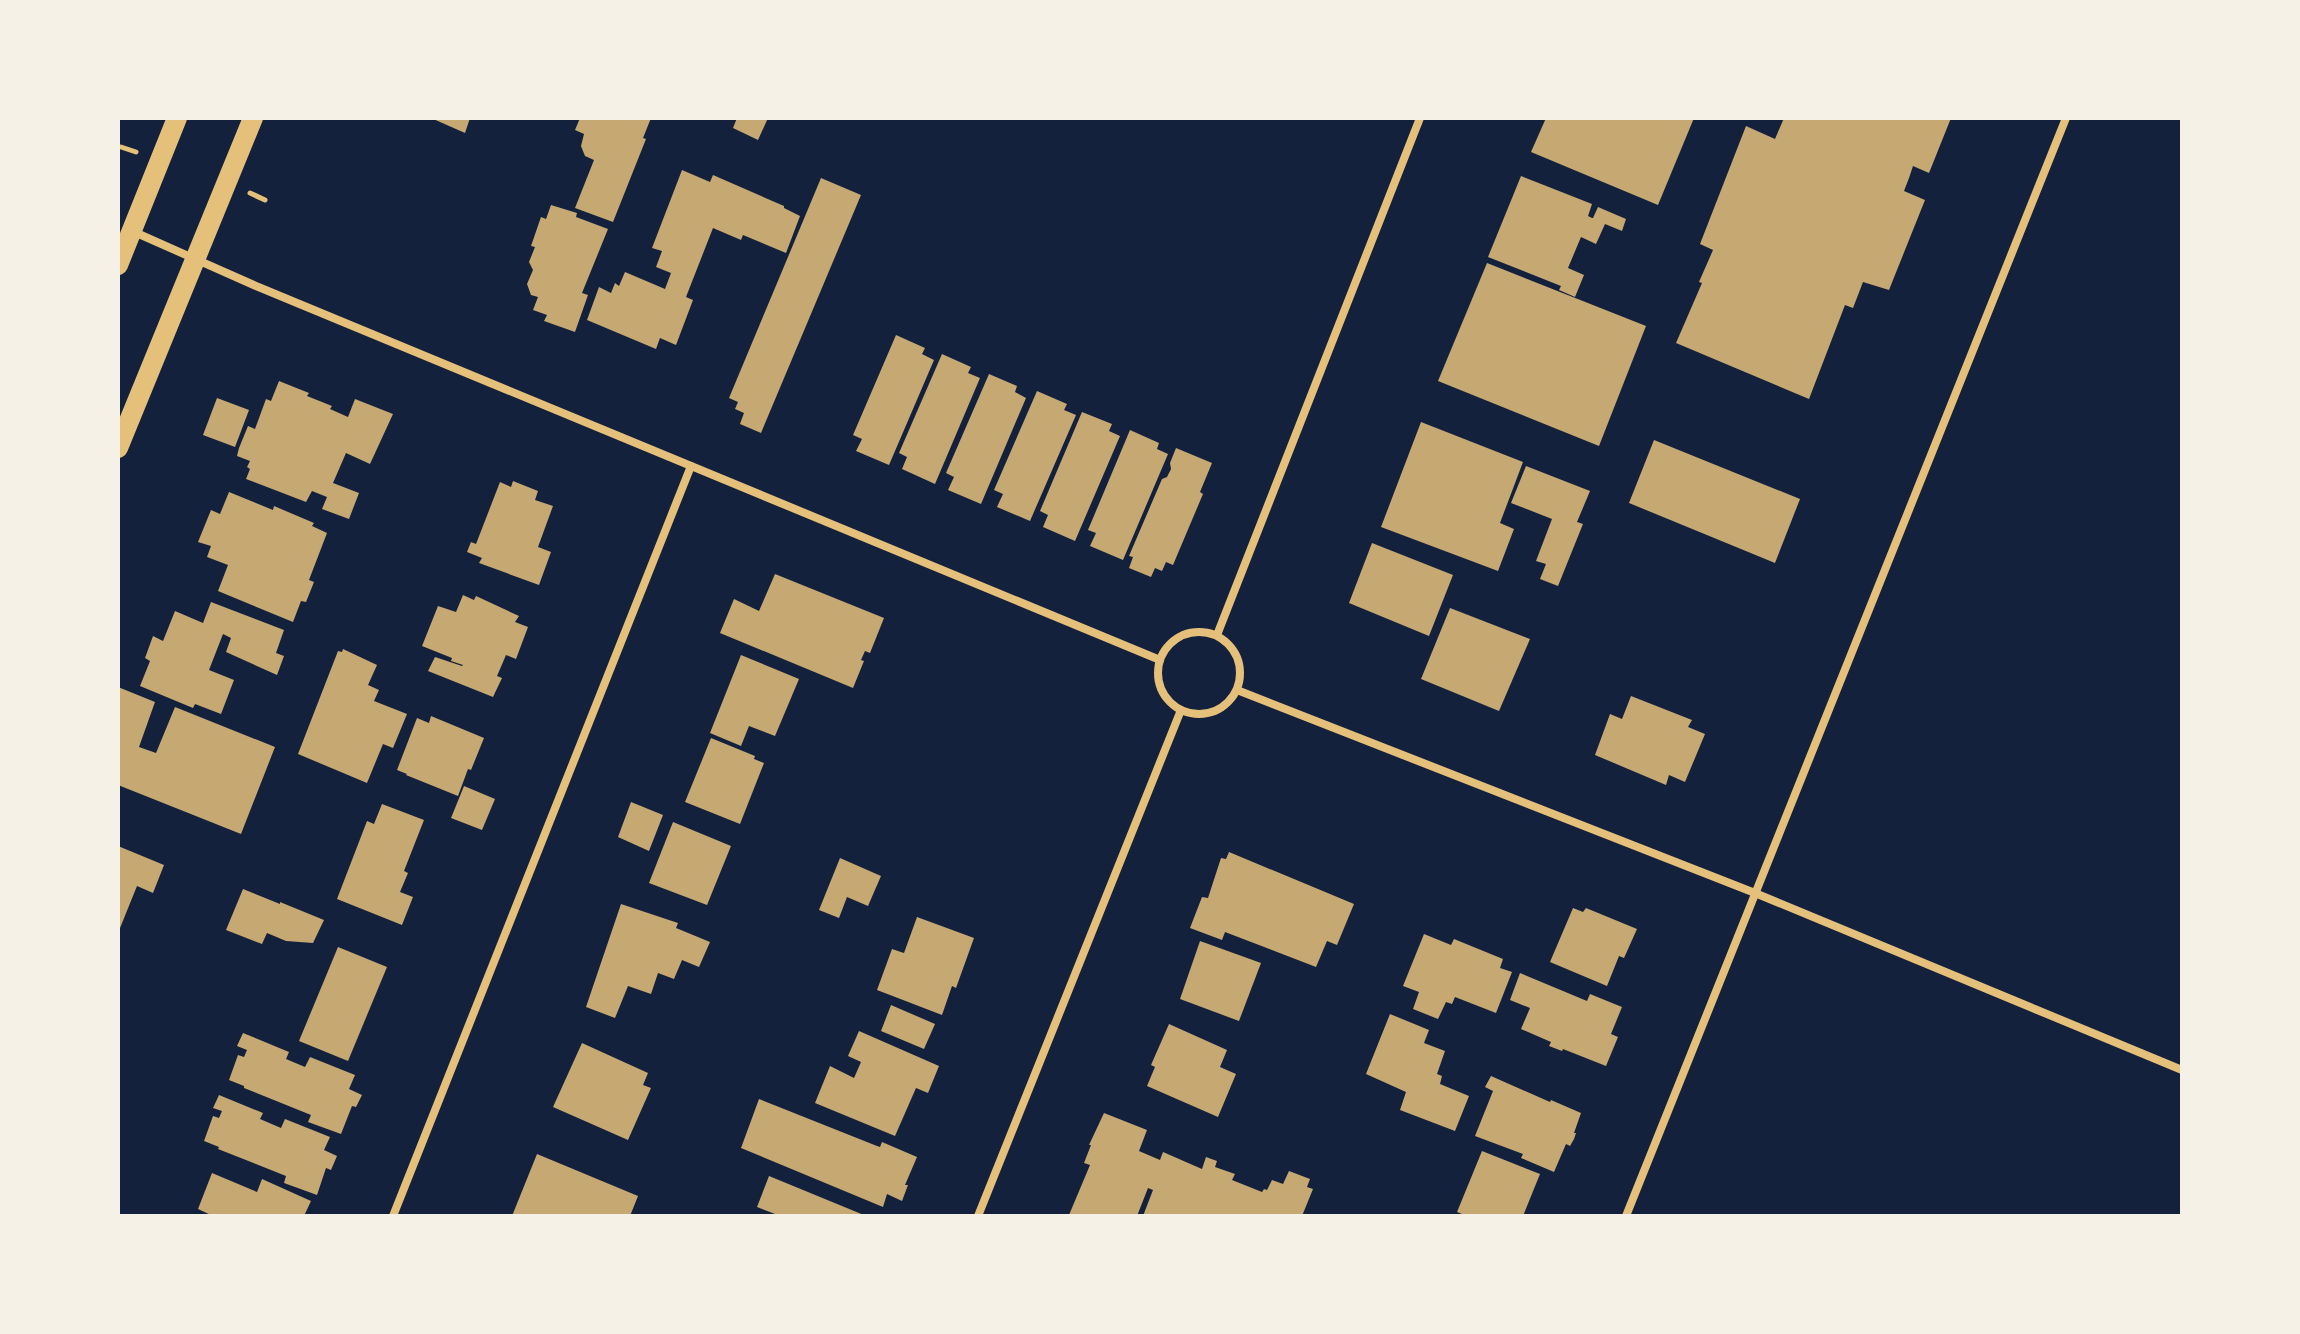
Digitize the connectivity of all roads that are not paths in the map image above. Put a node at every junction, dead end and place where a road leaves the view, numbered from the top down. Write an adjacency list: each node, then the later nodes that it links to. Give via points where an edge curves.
1 (177, 118): 5 (main road)
2 (253, 118): 6 (main road)
3 (1420, 118): 10 (street)
4 (2066, 118): 14 (street)
5 (132, 231): 6 (street); 7 (main road)
6 (196, 260): 8 (main road); 9 (street)
7 (118, 265)
8 (118, 448)
9 (691, 466): 11 (street); 16 (street)
10 (1217, 635): 11 (street, via 1183,635); 12 (street, via 1238,659)
11 (1160, 660): 13 (street, via 1161,689)
12 (1237, 690): 13 (street, via 1213,712); 14 (street)
13 (1181, 710): 17 (street)
14 (1755, 893): 15 (street); 18 (street)
15 (2182, 1070)
16 (393, 1216)
17 (978, 1216)
18 (1626, 1216)

